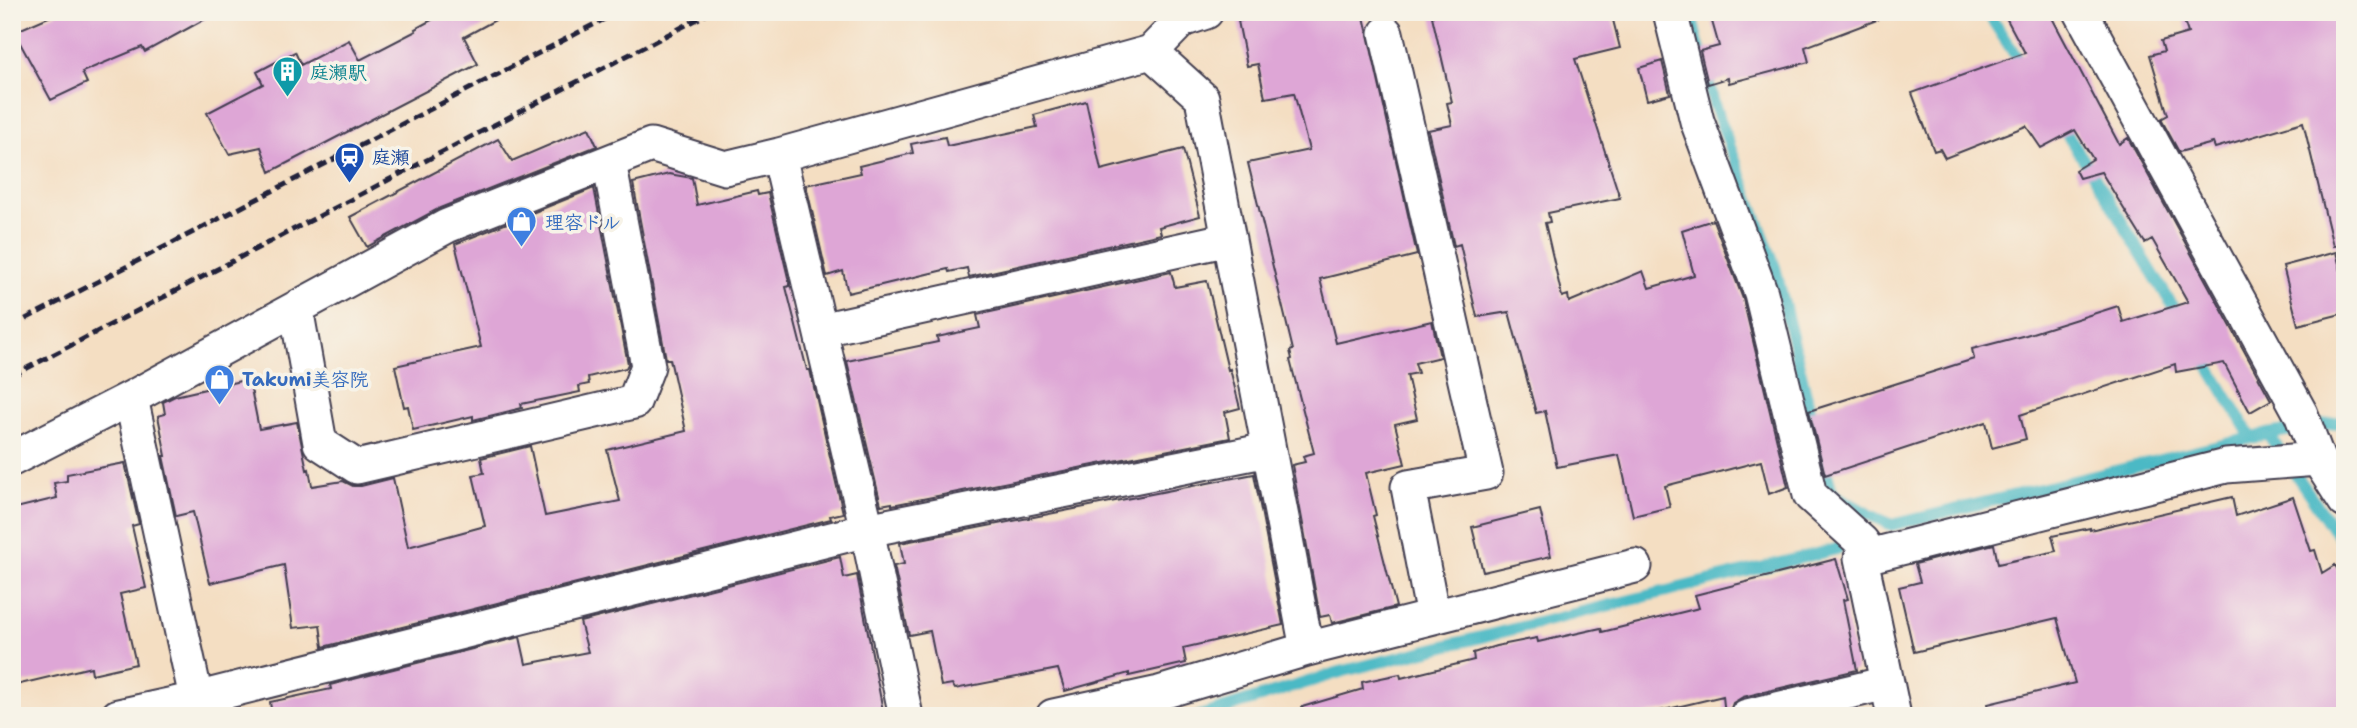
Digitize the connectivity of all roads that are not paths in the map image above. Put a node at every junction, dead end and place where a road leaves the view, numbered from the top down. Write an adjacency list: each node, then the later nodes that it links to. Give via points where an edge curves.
1 (1206, 12): 5 (street, via 1182,20)
2 (1670, 12): 17 (street, via 1697,121 1761,293 1810,495)
3 (2081, 12): 12 (street)
4 (1387, 33): 19 (street, via 1486,473 1408,487)
5 (1151, 52): 6 (street); 8 (street, via 1202,98)
6 (779, 155): 7 (street, via 725,168 652,145); 10 (street)
7 (608, 162): 9 (street, via 447,226); 9 (street, via 648,366 634,402 356,467 320,443)
8 (1228, 239): 10 (street); 13 (street)
9 (296, 308): 11 (street)
10 (820, 330): 16 (street)
11 (131, 398): 14 (street); 23 (street)
12 (2300, 446): 15 (street); 17 (street, via 2226,466)
13 (1268, 450): 16 (street); 20 (street)
14 (12, 459)
15 (2345, 500)
16 (867, 530): 23 (street); 25 (street)
17 (1860, 542): 21 (street)
18 (1635, 566): 19 (street)
19 (1433, 617): 20 (street)
20 (1307, 649): 22 (street)
21 (1886, 683): 27 (street); 28 (street)
22 (1162, 704): 26 (street)
23 (198, 707): 24 (street)
24 (118, 716)
25 (906, 716)
26 (1053, 716)
27 (1747, 716)
28 (1895, 716)

